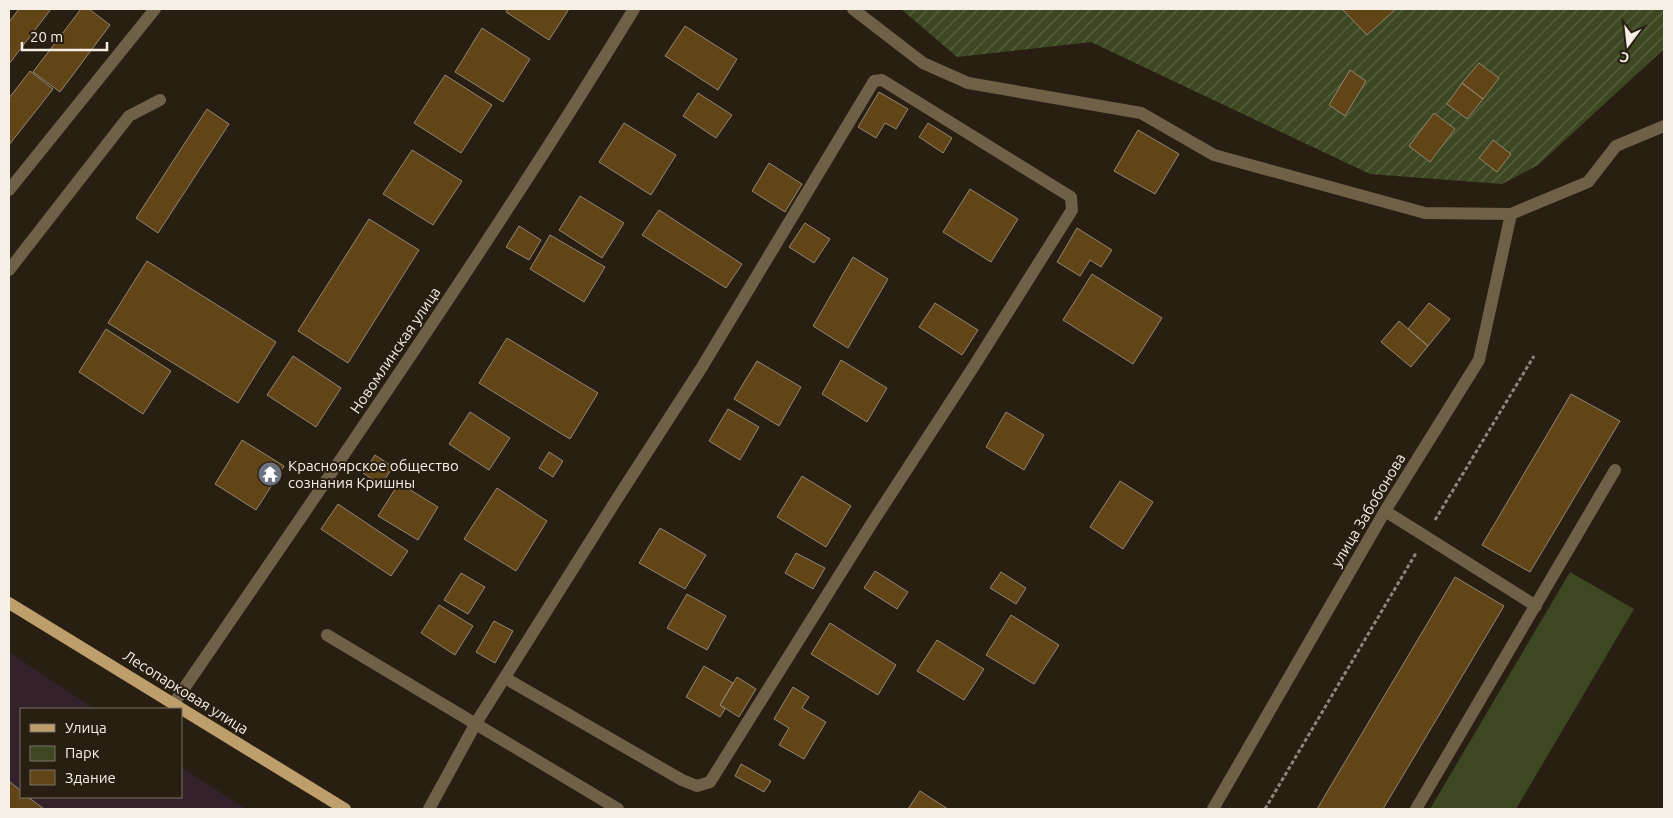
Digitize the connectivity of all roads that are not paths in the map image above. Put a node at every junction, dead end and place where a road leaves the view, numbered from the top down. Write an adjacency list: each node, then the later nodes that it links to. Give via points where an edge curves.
1 (155, 9): 6 (street)
2 (634, 9): 15 (street, Новомлинская улица, via 450,297)
3 (853, 9): 7 (street, via 923,62 968,83 1141,113 1214,155 1424,213)
4 (160, 100): 8 (street, via 129,116)
5 (1664, 126): 7 (street, via 1616,146 1588,182)
6 (9, 190)
7 (1511, 214): 10 (street, улица Забобонова, via 1479,360)
8 (9, 270)
9 (1615, 470): 12 (street)
10 (1385, 511): 12 (street); 20 (street, улица Забобонова)
11 (9, 603): 15 (main road, Лесопарковая улица)
12 (1536, 606): 21 (street)
13 (327, 634): 16 (street)
14 (505, 678): 14 (street, via 702,367 874,81 882,80 1071,197 1072,210 710,782 697,786 682,780); 16 (street)
15 (174, 703): 17 (main road, Лесопарковая улица)
16 (476, 723): 18 (street); 19 (street)
17 (345, 809)
18 (429, 809)
19 (618, 809)
20 (1213, 809)
21 (1416, 809)

